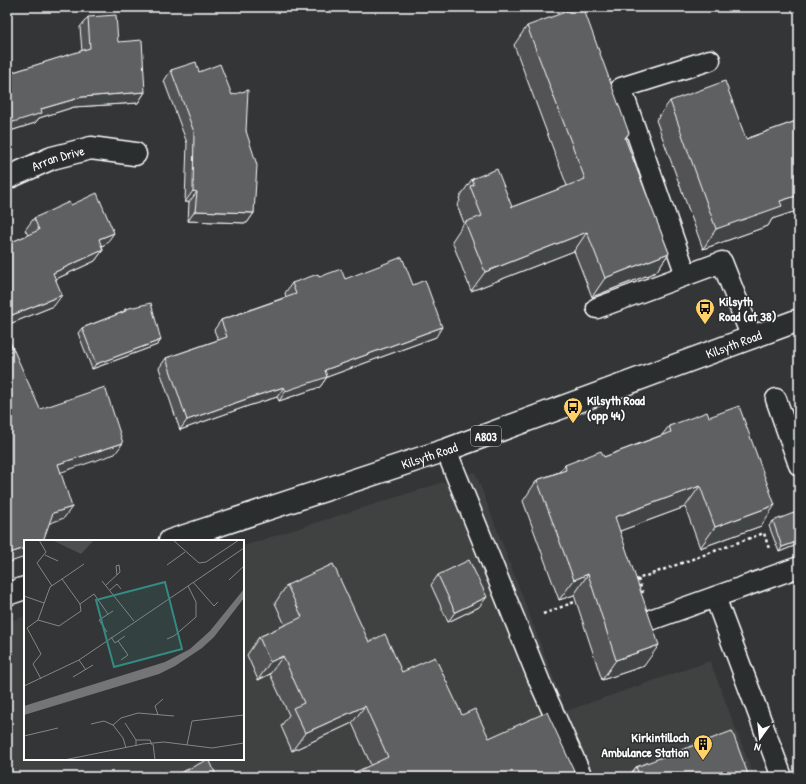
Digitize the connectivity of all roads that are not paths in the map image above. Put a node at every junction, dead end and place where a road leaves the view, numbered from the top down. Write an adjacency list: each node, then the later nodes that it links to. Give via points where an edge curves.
1 (710, 60): 4 (lane, via 621,88)
2 (135, 154): 3 (main road, Arran Drive, via 91,148 52,158)
3 (7, 178)
4 (686, 275): 5 (lane); 7 (lane, via 722,262)
5 (597, 308)
6 (799, 320): 7 (main road, Kilsyth Road / A803)
7 (752, 338): 9 (main road, Kilsyth Road / A803)
8 (776, 398): 10 (lane)
9 (446, 450): 11 (main road, Kilsyth Road / A803); 17 (lane, via 541,685)
10 (799, 465)
11 (173, 540)
12 (799, 567): 15 (lane)
13 (24, 588): 14 (main road)
14 (7, 594)
15 (716, 598): 16 (lane); 18 (lane)
16 (653, 619)
17 (582, 777)
18 (782, 777)

